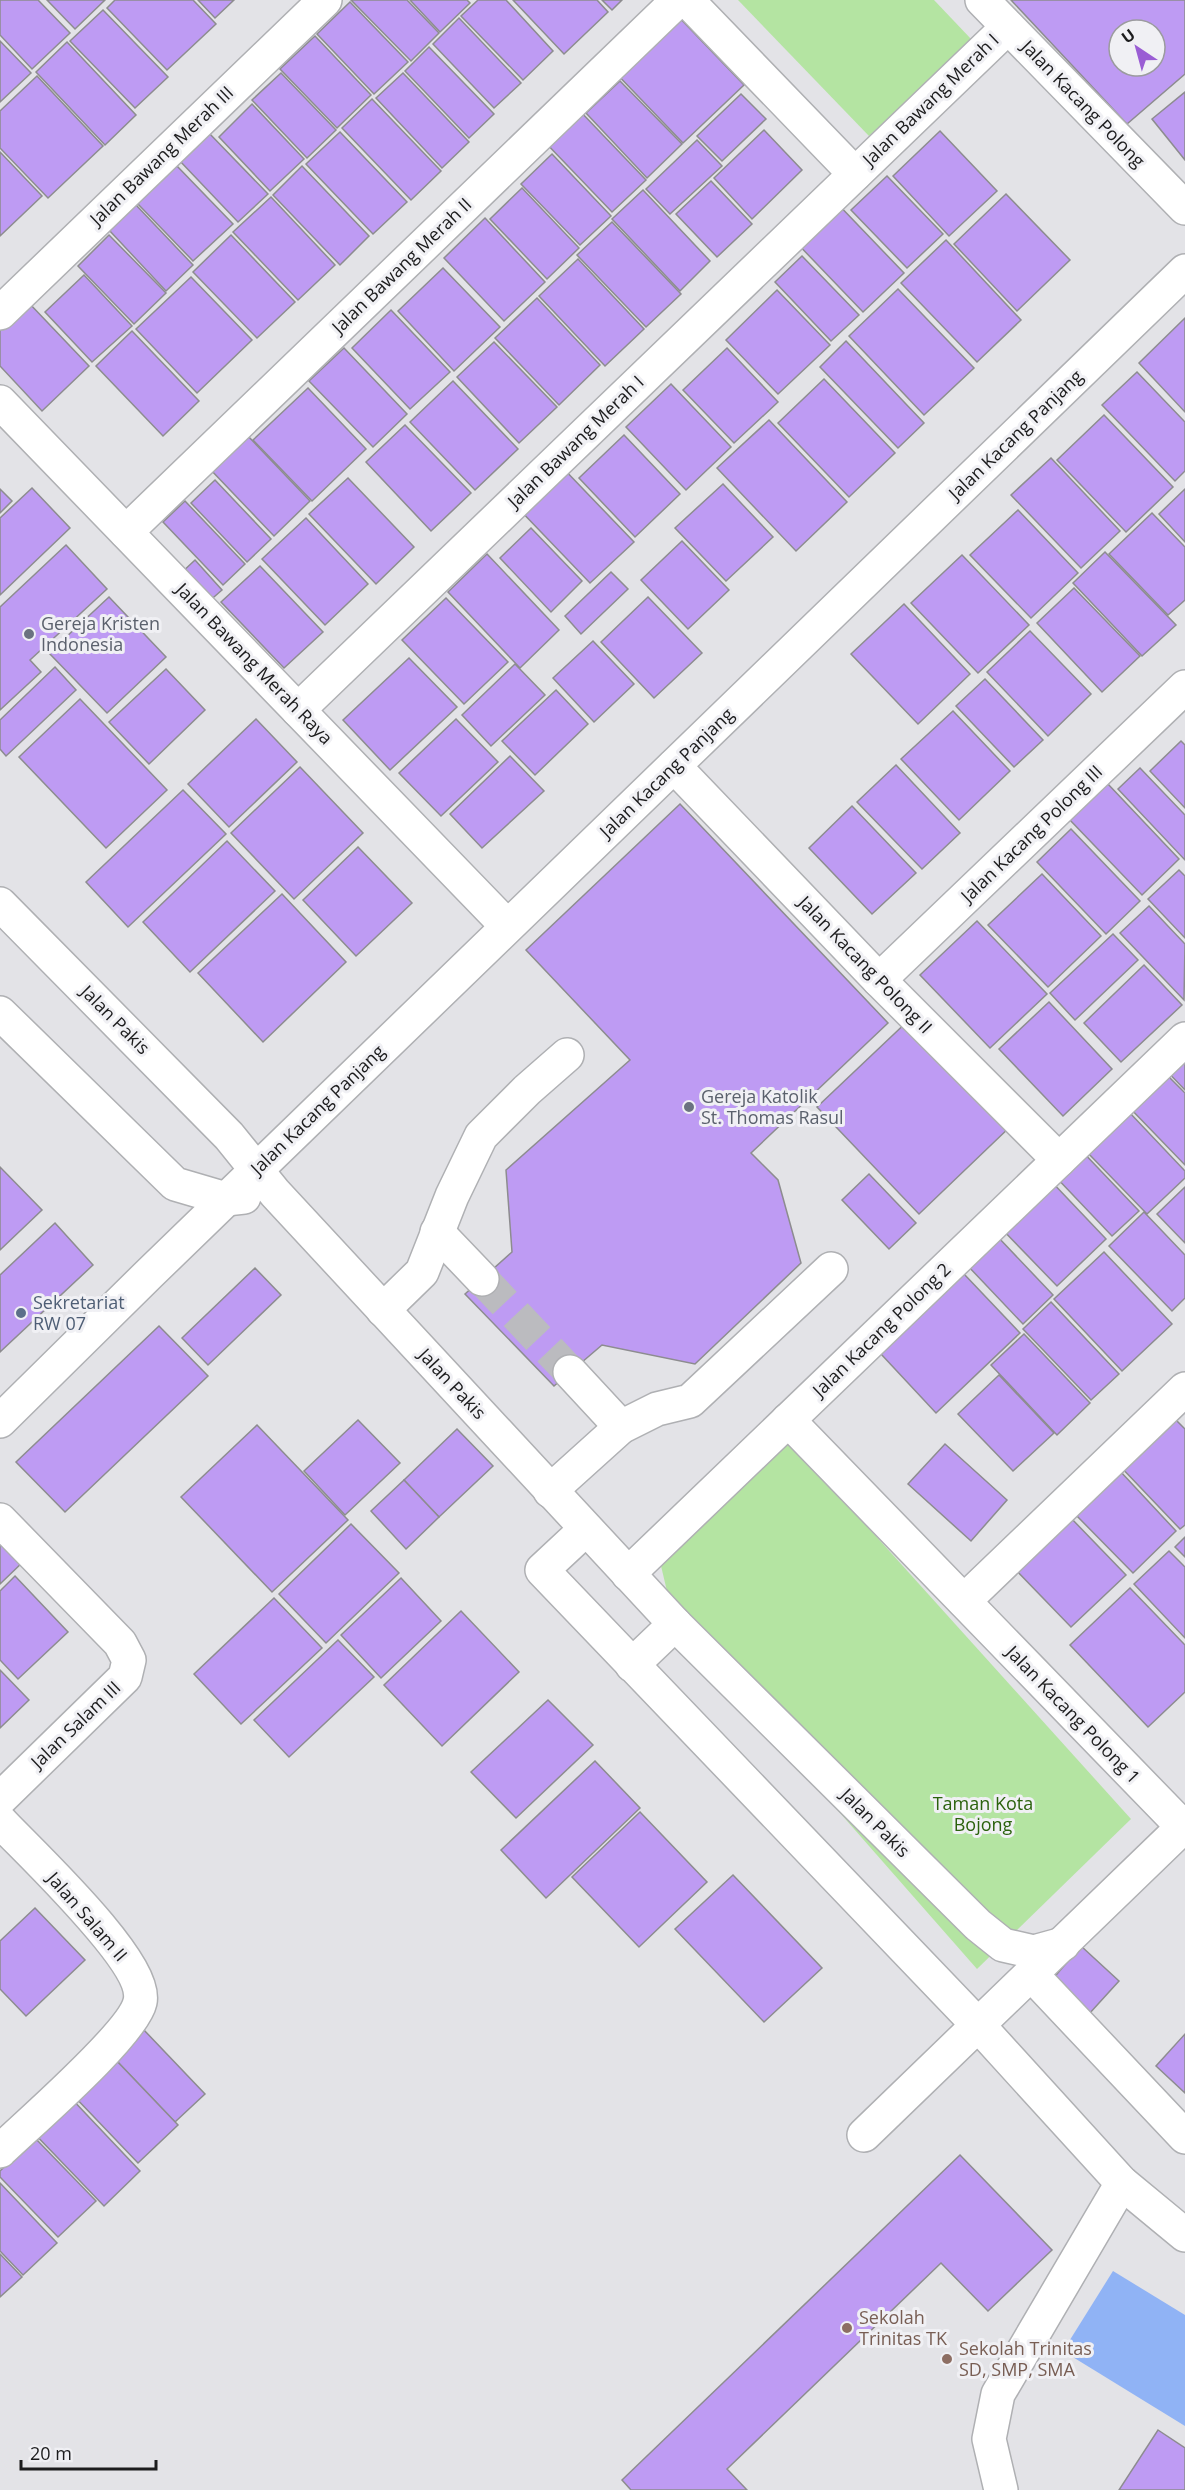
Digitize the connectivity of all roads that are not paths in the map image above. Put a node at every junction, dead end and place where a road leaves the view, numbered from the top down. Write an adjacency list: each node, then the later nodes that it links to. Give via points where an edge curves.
1 (325, 0): 9 (street, Jalan Bawang Merah III)
2 (678, 0): 11 (street, Jalan Bawang Merah II)
3 (687, 0): 6 (street, Jalan Bawang Merah I)
4 (982, 0): 5 (street, Jalan Kacang Polong)
5 (1008, 27): 6 (street, Jalan Bawang Merah I); 7 (street, Jalan Kacang Polong)
6 (855, 174): 13 (street, Jalan Bawang Merah I)
7 (1185, 208)
8 (1185, 271): 14 (street, Jalan Kacang Panjang)
9 (0, 313)
10 (0, 402): 11 (street, Jalan Bawang Merah Raya)
11 (126, 532): 13 (street, Jalan Bawang Merah Raya)
12 (1185, 687): 17 (street, Jalan Kacang Polong III)
13 (298, 710): 16 (street, Jalan Bawang Merah Raya)
14 (674, 766): 16 (street, Jalan Kacang Panjang); 17 (street, Jalan Kacang Polong II)
15 (0, 904): 22 (street, Jalan Pakis, via 229,1136)
16 (507, 926): 22 (street, Jalan Kacang Panjang)
17 (879, 980): 21 (street, Jalan Kacang Polong II)
18 (0, 1013): 23 (street, via 176,1184)
19 (1185, 1040): 21 (street, Jalan Kacang Polong 2)
20 (567, 1055): 24 (street, via 481,1136)
21 (1059, 1161): 30 (street, Jalan Kacang Polong 2)
22 (267, 1181): 23 (street); 27 (street, Jalan Pakis)
23 (226, 1199): 31 (street)
24 (438, 1232): 26 (street); 27 (street, via 422,1272)
25 (831, 1269): 32 (street, via 690,1401 657,1409)
26 (482, 1279)
27 (383, 1310): 33 (street, Jalan Pakis)
28 (570, 1372): 32 (street)
29 (1185, 1389): 37 (street)
30 (789, 1420): 36 (street, Jalan Kacang Polong 2); 37 (street, Jalan Kacang Polong 1)
31 (0, 1421)
32 (621, 1426): 33 (street)
33 (550, 1491): 35 (street, Jalan Pakis)
34 (0, 1520): 40 (street, Jalan Salam III, via 120,1643 129,1660 125,1677)
35 (586, 1529): 36 (street, Jalan Pakis); 39 (street, via 542,1570)
36 (628, 1574): 38 (street)
37 (964, 1601): 42 (street, Jalan Kacang Polong 1)
38 (675, 1624): 39 (street); 43 (street, Jalan Pakis, via 978,1925 1003,1945 1034,1952)
39 (632, 1665): 45 (street)
40 (0, 1799)
41 (0, 1821): 48 (street, Jalan Salam II, via 113,1942 137,1980 141,2001 123,2033)
42 (1184, 1826): 43 (street)
43 (1063, 1944): 44 (street)
44 (1031, 1974): 45 (street); 47 (street)
45 (978, 2025): 46 (street); 49 (street)
46 (864, 2135)
47 (1185, 2137)
48 (0, 2151)
49 (1122, 2183): 50 (street); 51 (street, via 998,2394 989,2439)
50 (1185, 2235)
51 (1001, 2490)

